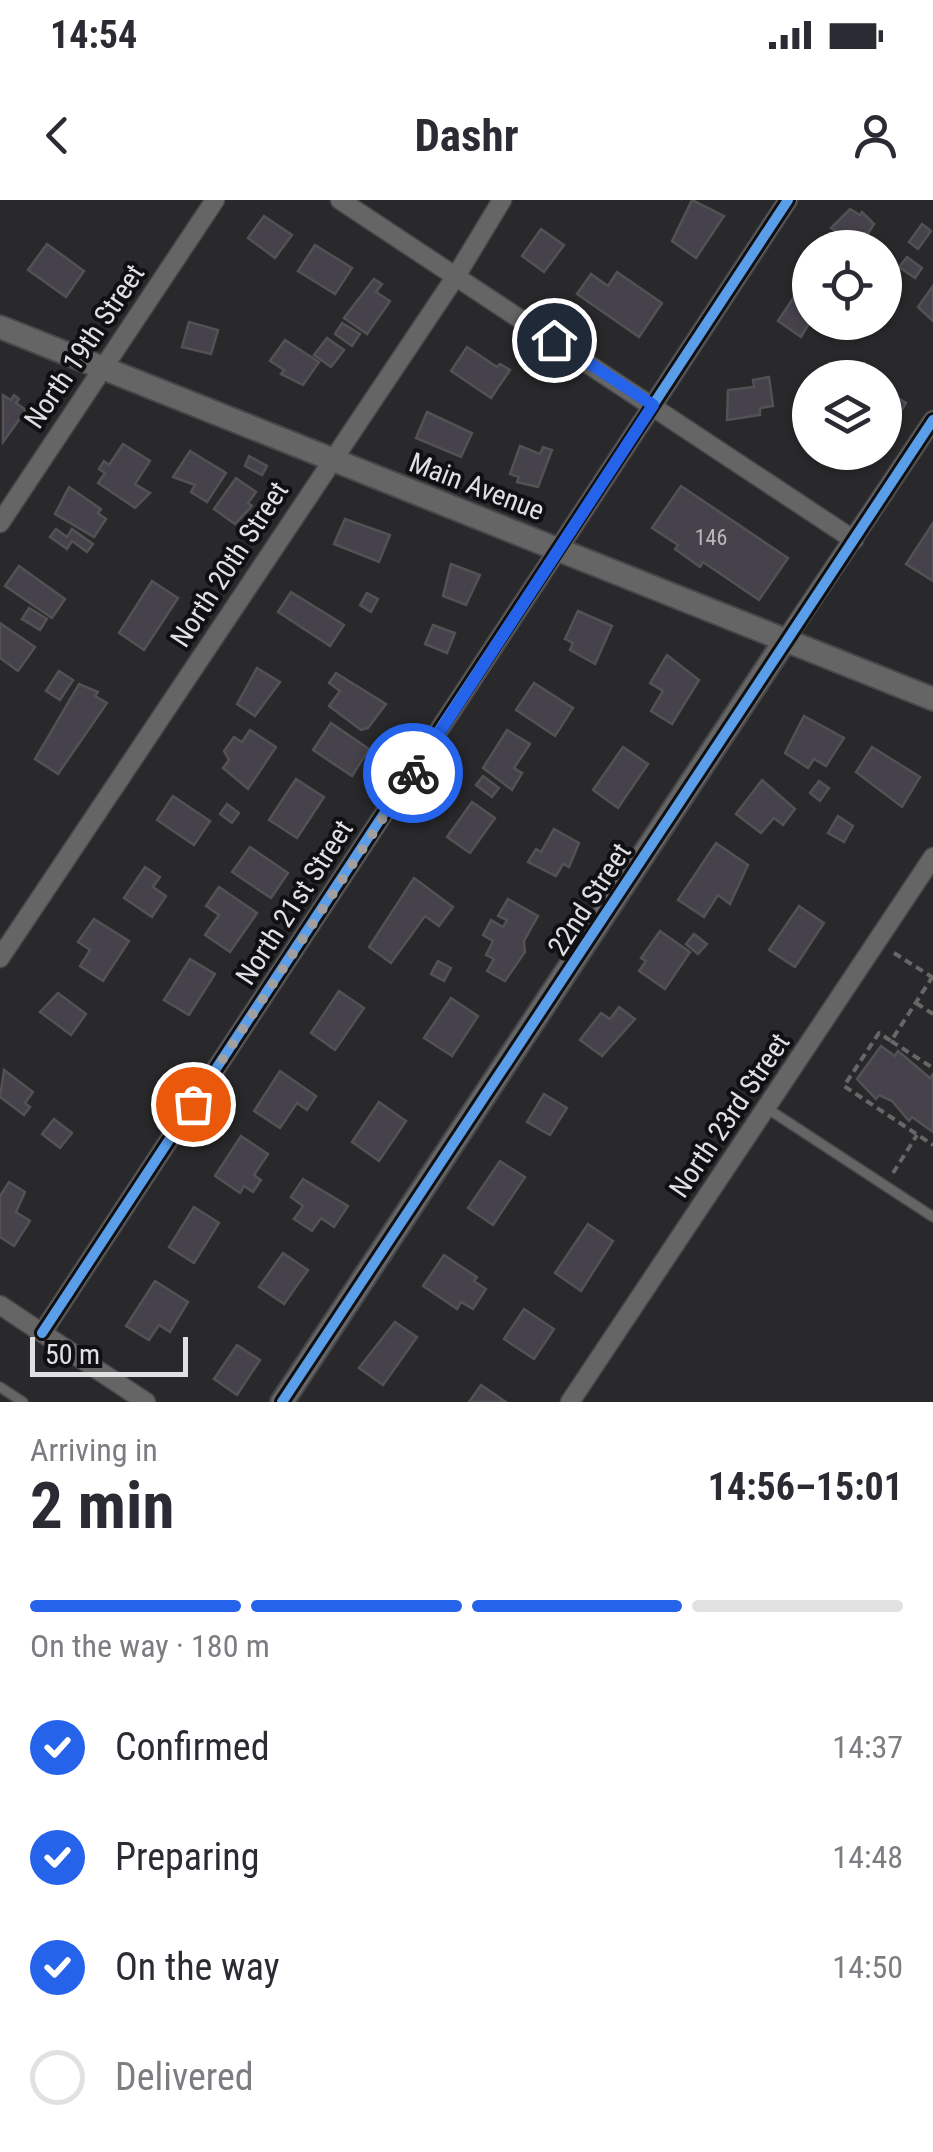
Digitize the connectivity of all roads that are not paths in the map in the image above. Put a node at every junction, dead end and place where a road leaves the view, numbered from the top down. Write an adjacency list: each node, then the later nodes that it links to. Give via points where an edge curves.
1 (215, 200): 7 (street, North 19th Street)
2 (340, 200): 5 (street)
3 (502, 200): 5 (street, North 20th Street)
4 (788, 200): 8 (street, North 21st Street)
5 (456, 276): 8 (street); 10 (street, North 20th Street)
6 (0, 327): 7 (street, Main Avenue)
7 (104, 368): 10 (street, Main Avenue); 11 (street, North 19th Street)
8 (653, 405): 12 (street); 13 (street, North 21st Street)
9 (933, 420): 12 (street, 22nd Street)
10 (330, 460): 13 (street, Main Avenue); 17 (street, North 20th Street)
11 (0, 523)
12 (854, 540): 14 (street, 22nd Street)
13 (560, 550): 14 (street, Main Avenue); 21 (street, North 21st Street)
14 (786, 639): 15 (street, Main Avenue); 25 (street, 22nd Street)
15 (933, 699)
16 (933, 857): 18 (street, North 23rd Street)
17 (0, 958)
18 (768, 1109): 19 (lane); 26 (street, North 23rd Street)
19 (933, 1217)
20 (0, 1305): 21 (street)
21 (42, 1333): 24 (street)
22 (0, 1387): 23 (lane)
23 (23, 1402)
24 (146, 1402)
25 (282, 1402)
26 (570, 1402)

